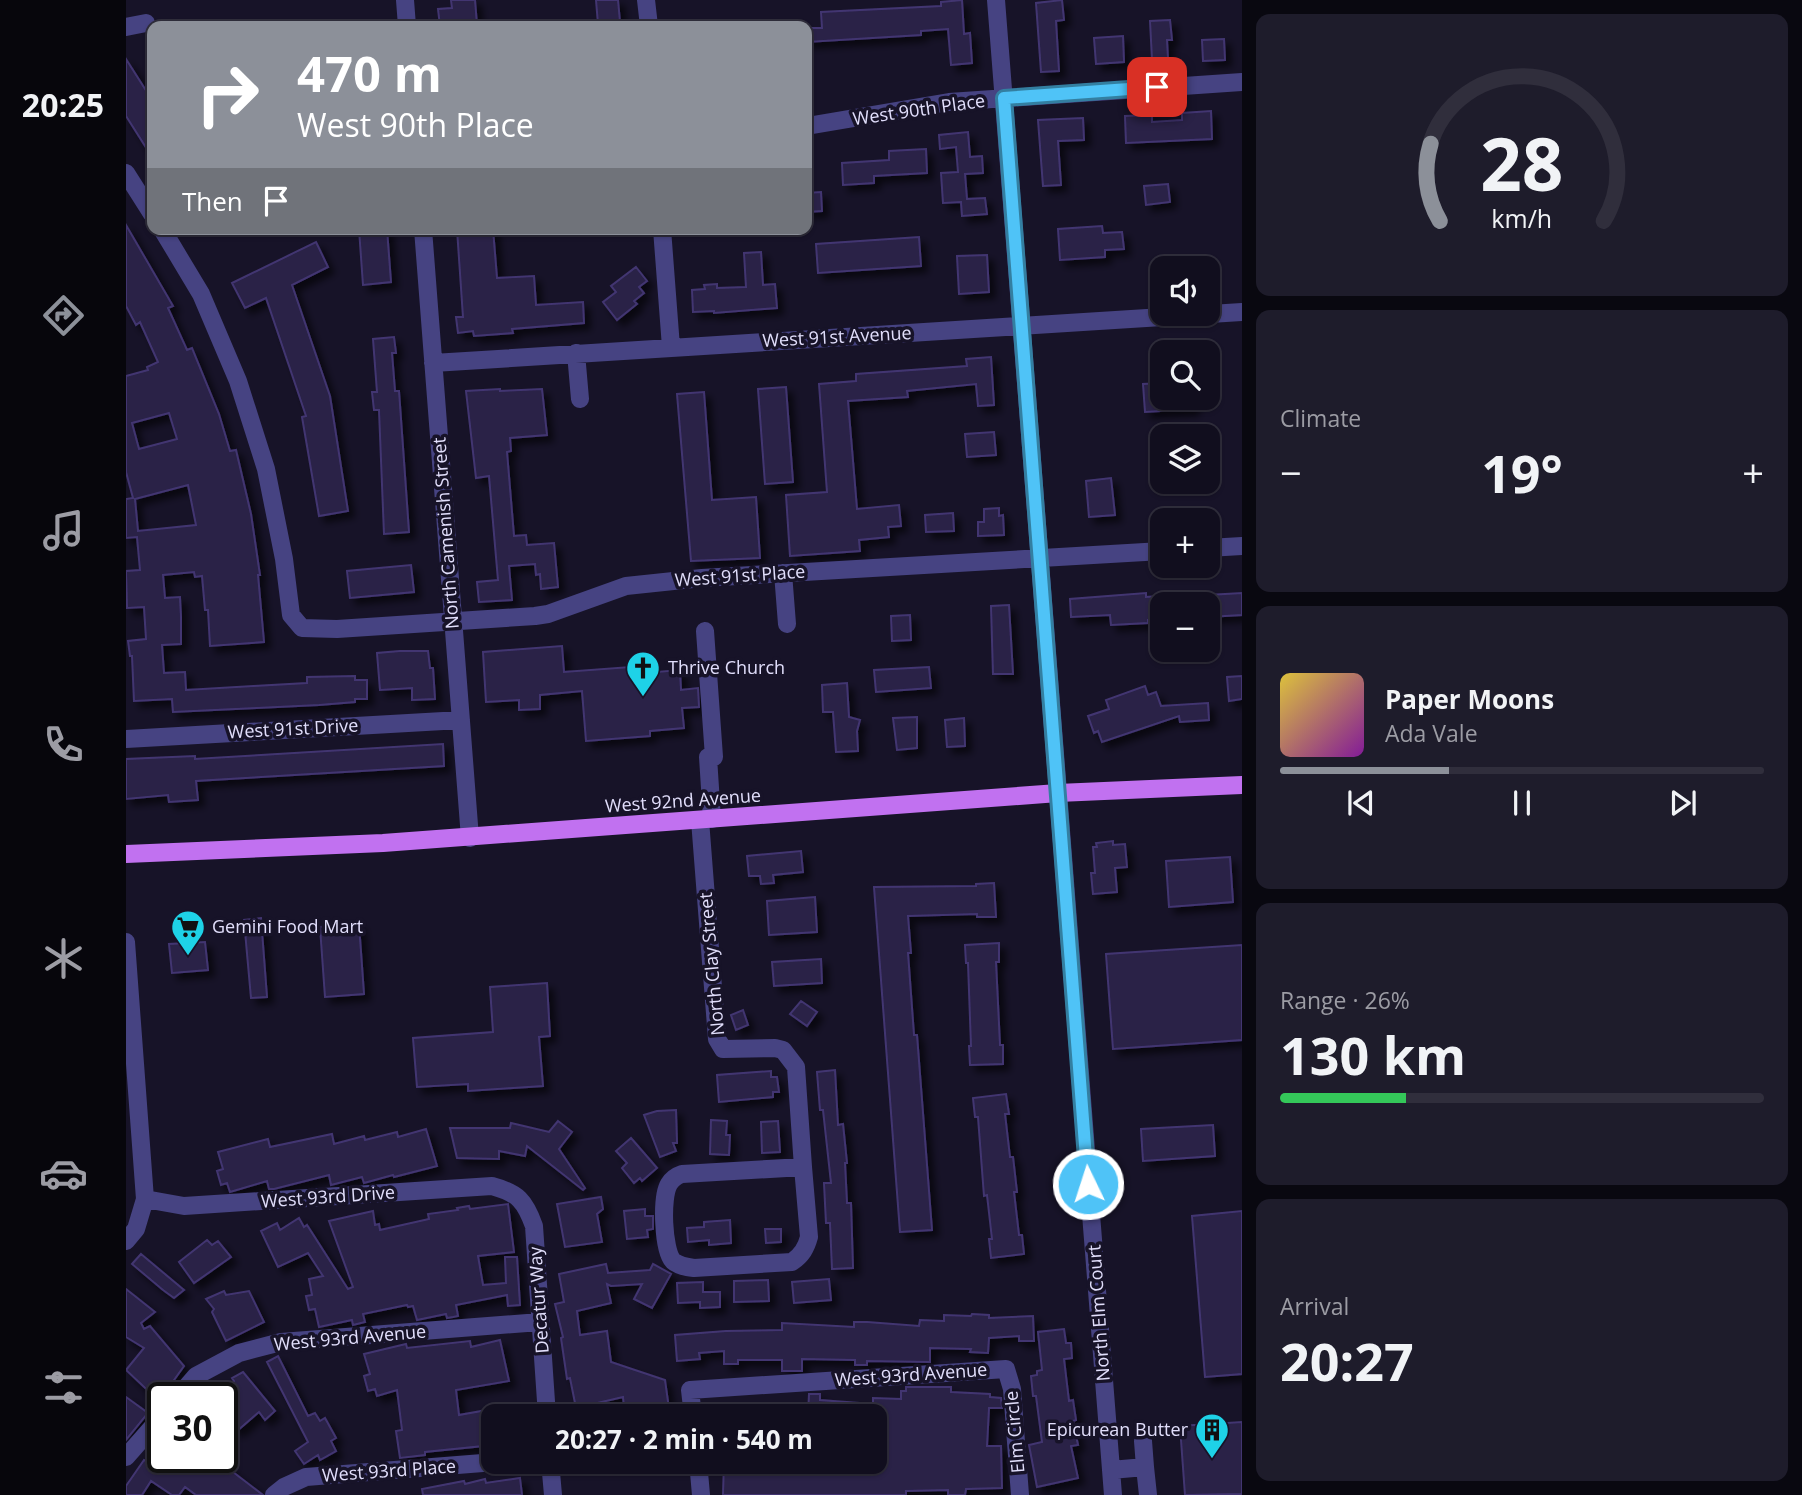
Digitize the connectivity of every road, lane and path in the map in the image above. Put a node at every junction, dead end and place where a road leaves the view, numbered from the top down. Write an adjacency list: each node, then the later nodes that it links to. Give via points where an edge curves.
1 (405, 0): 4 (street)
2 (646, 0): 5 (street)
3 (996, 0): 9 (street, North Elm Court)
4 (407, 21)
5 (648, 21)
6 (146, 23): 7 (street)
7 (126, 27)
8 (1242, 82): 9 (street, West 90th Place)
9 (1004, 98): 10 (street, West 90th Place, via 949,102); 17 (street, North Elm Court)
10 (812, 125)
11 (126, 173): 12 (street)
12 (147, 206)
13 (166, 235): 27 (street, West 91st Place, via 221,337 254,428 282,549 291,615 302,628 324,630)
14 (423, 235): 20 (street, North Camenish Street)
15 (662, 235): 18 (street)
16 (1242, 312): 17 (street, West 91st Avenue)
17 (1022, 326): 18 (street, West 91st Avenue); 25 (street, North Elm Court)
18 (671, 347): 19 (street, West 91st Avenue)
19 (576, 353): 20 (street, West 91st Avenue); 21 (street)
20 (433, 363): 27 (street, North Camenish Street)
21 (580, 398)
22 (1242, 546): 23 (street)
23 (1220, 547)
24 (1150, 552): 25 (street, West 91st Place)
25 (1040, 558): 26 (street, West 91st Place); 33 (street, North Elm Court)
26 (783, 573): 27 (street, West 91st Place, via 626,586 548,614); 28 (street)
27 (453, 622): 30 (street, North Camenish Street)
28 (787, 624)
29 (705, 631): 34 (street, via 711,757)
30 (461, 720): 31 (street, West 91st Drive); 35 (street, North Camenish Street)
31 (126, 739)
32 (1242, 785): 33 (main road, West 92nd Avenue)
33 (1058, 793): 34 (main road, West 92nd Avenue); 52 (street, North Elm Court)
34 (706, 820): 35 (main road, West 92nd Avenue); 38 (street, North Clay Street, via 717,1039 723,1049 775,1048 791,1058 797,1076)
35 (470, 838): 36 (main road, West 92nd Avenue)
36 (126, 854)
37 (126, 942): 40 (street)
38 (803, 1167): 38 (street, North Clay Street, via 809,1237 806,1248 792,1262 694,1268 671,1257 664,1205 668,1185 675,1177)
39 (512, 1191): 40 (street, West 93rd Drive, via 492,1186 184,1206); 42 (street, Decatur Way, via 527,1208 534,1226)
40 (145, 1199): 41 (street, via 136,1229)
41 (126, 1241)
42 (540, 1322): 44 (street, West 93rd Avenue, via 281,1342 239,1353); 45 (street, Decatur Way)
43 (1006, 1369): 46 (street, West 93rd Avenue, via 690,1390); 58 (street, Elm Circle, via 1012,1388)
44 (191, 1382)
45 (546, 1404)
46 (692, 1404)
47 (147, 1433): 49 (street)
48 (1143, 1441): 51 (street)
49 (126, 1457)
50 (481, 1463): 55 (street, West 93rd Place, via 306,1477)
51 (1145, 1467): 52 (street); 60 (street)
52 (1111, 1470): 59 (street, North Elm Court)
53 (551, 1474): 56 (street)
54 (699, 1474): 57 (street)
55 (274, 1495)
56 (553, 1495)
57 (701, 1495)
58 (1020, 1495)
59 (1113, 1495)
60 (1148, 1495)

